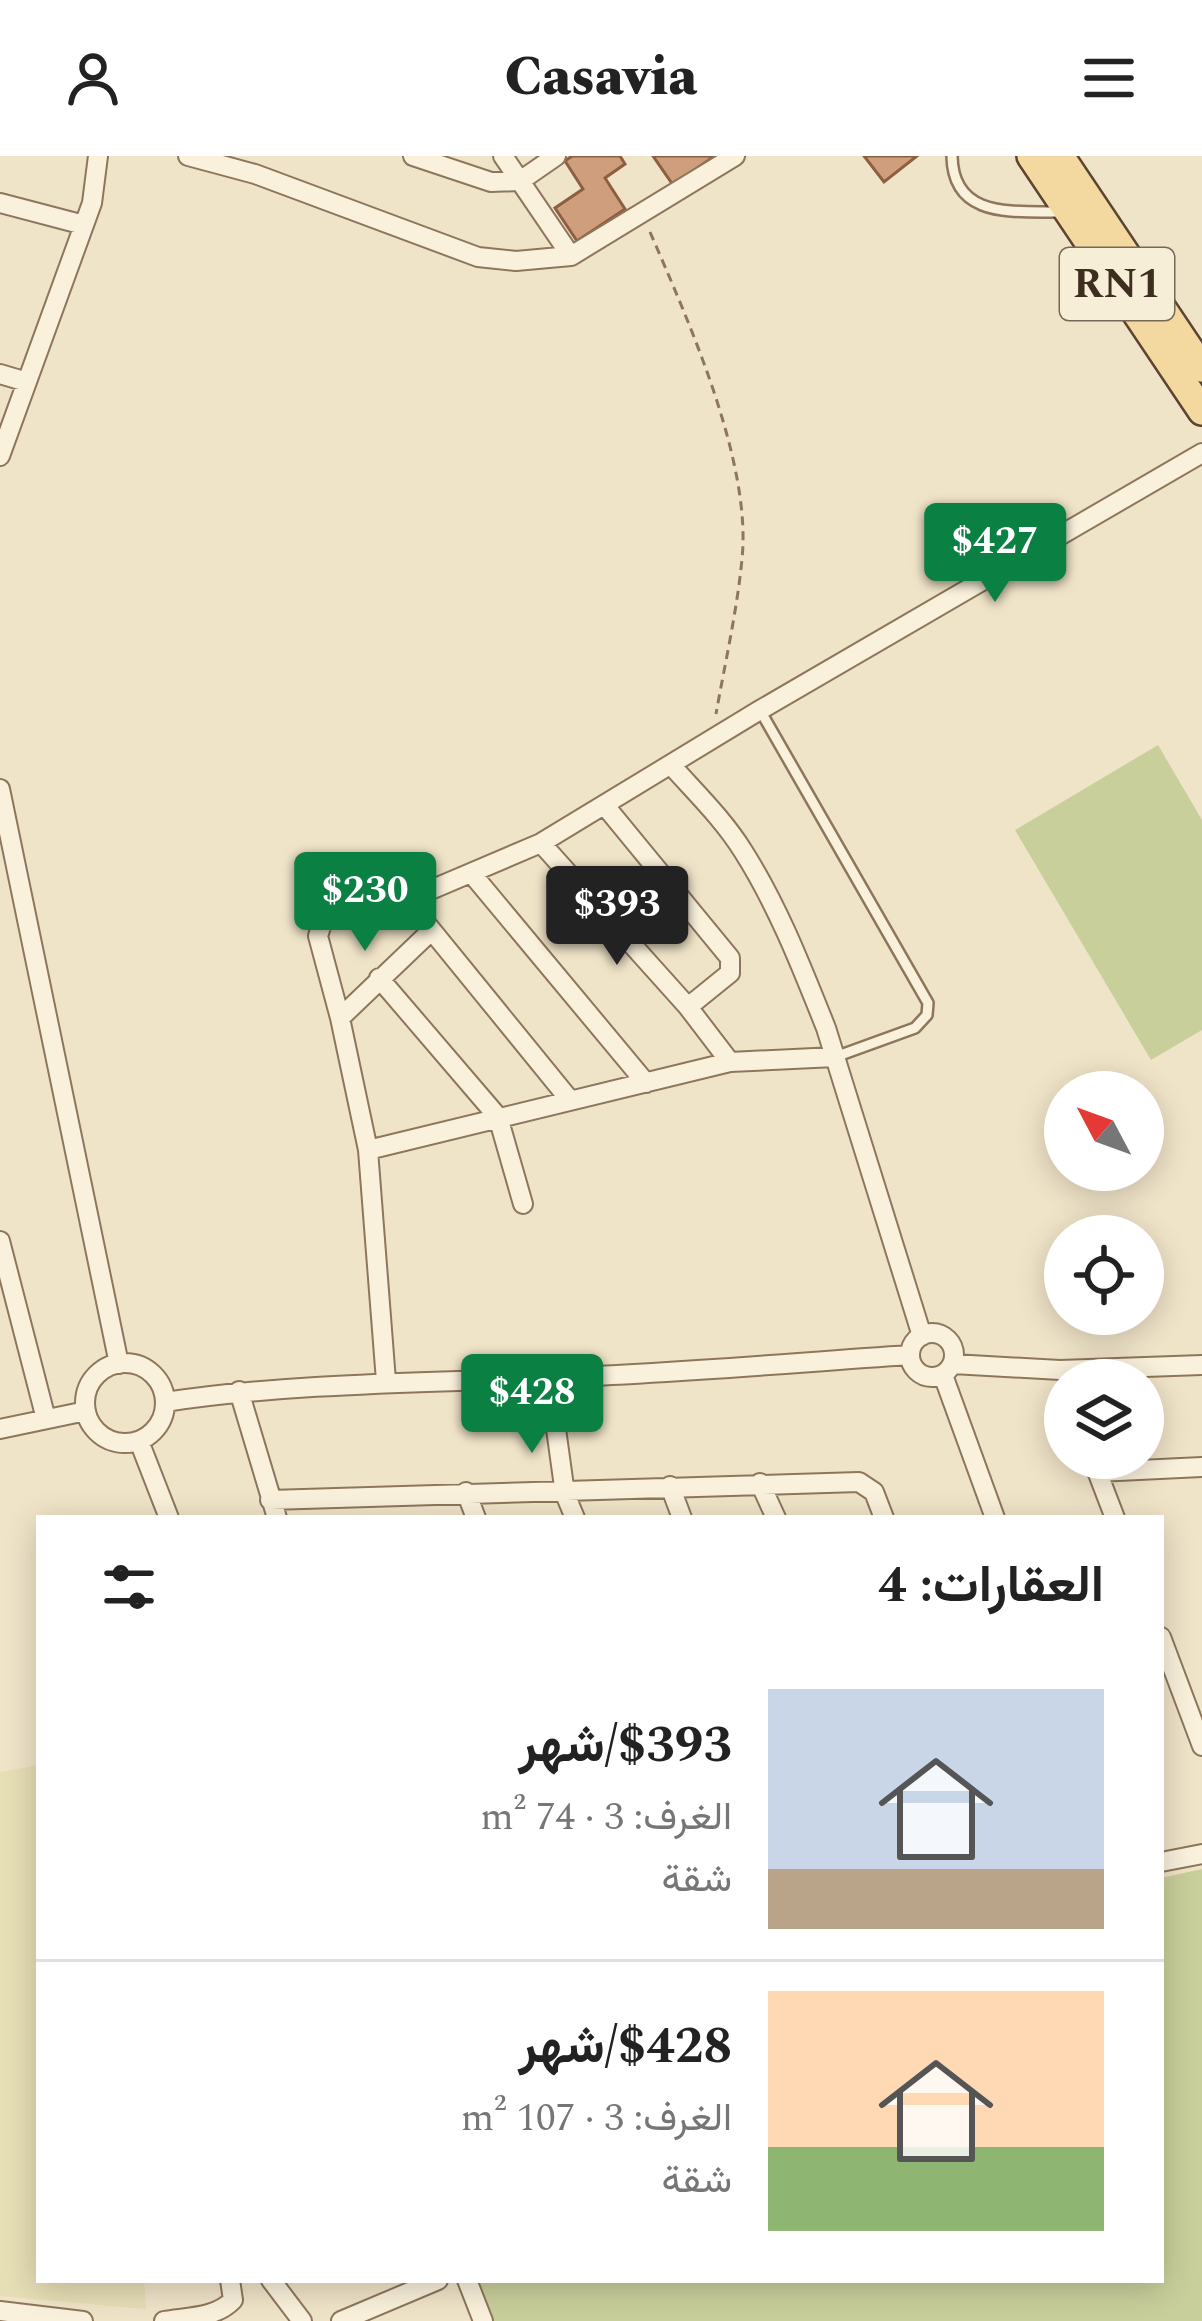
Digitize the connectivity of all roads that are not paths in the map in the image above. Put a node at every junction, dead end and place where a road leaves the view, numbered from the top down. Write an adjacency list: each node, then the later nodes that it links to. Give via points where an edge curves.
1 (98, 156): 14 (street)
2 (188, 156): 10 (street)
3 (412, 156): 11 (street, via 490,182)
4 (503, 156): 11 (street)
5 (556, 156): 11 (street)
6 (735, 156): 15 (street)
7 (952, 156): 13 (lane, via 958,188 974,203)
8 (1031, 156): 13 (main road, RN1)
9 (1060, 156): 16 (main road, RN1)
10 (258, 165): 15 (street, via 478,257)
11 (520, 181): 15 (street)
12 (0, 203): 14 (street)
13 (1071, 212): 19 (main road, RN1)
14 (84, 225): 18 (street)
15 (572, 256)
16 (1202, 368)
17 (0, 374): 18 (street)
18 (26, 382): 21 (street)
19 (1202, 411)
20 (1202, 453): 22 (street)
21 (0, 456)
22 (760, 710): 23 (street); 33 (lane, via 928,1003 914,1028)
23 (671, 765): 25 (street); 33 (street, via 724,823 769,896)
24 (0, 789): 43 (street)
25 (606, 807): 26 (street); 31 (street, via 730,958 730,974)
26 (542, 843): 27 (street); 31 (street)
27 (472, 874): 28 (street); 35 (street)
28 (407, 900): 29 (street); 32 (street, via 335,915 319,928)
29 (430, 931): 30 (street); 36 (street)
30 (379, 977): 32 (street); 37 (street)
31 (688, 1007): 34 (street)
32 (340, 1018): 38 (street)
33 (835, 1057): 34 (street); 41 (street)
34 (730, 1062): 35 (street)
35 (646, 1082): 36 (street)
36 (569, 1099): 37 (street)
37 (499, 1117): 38 (street); 39 (street)
38 (368, 1150): 47 (street)
39 (523, 1204)
40 (0, 1241): 51 (street)
41 (922, 1336): 42 (street); 45 (street, via 944,1336 954,1349)
42 (910, 1354): 45 (street, via 920,1374); 46 (street)
43 (119, 1364): 49 (street, via 155,1377); 50 (street, via 89,1386)
44 (1202, 1365): 45 (street)
45 (948, 1370): 70 (street)
46 (548, 1378): 47 (street); 60 (street)
47 (386, 1381): 48 (street)
48 (239, 1391): 49 (street); 62 (street)
49 (165, 1402): 53 (street, via 158,1425)
50 (86, 1411): 51 (street); 53 (street, via 105,1438)
51 (46, 1419): 52 (street)
52 (0, 1429)
53 (139, 1441): 63 (street)
54 (1164, 1468): 55 (street)
55 (1202, 1469)
56 (1100, 1479): 71 (street)
57 (760, 1483): 58 (street); 68 (street); 69 (street, via 859,1482 874,1492)
58 (670, 1486): 60 (street); 67 (street)
59 (466, 1492): 60 (street); 61 (street); 65 (street)
60 (565, 1494): 66 (street)
61 (369, 1498): 62 (street); 64 (street)
62 (274, 1509)
63 (168, 1515)
64 (376, 1515)
65 (475, 1515)
66 (574, 1515)
67 (681, 1515)
68 (775, 1515)
69 (883, 1515)
70 (994, 1515)
71 (1114, 1515)
72 (1164, 1645): 73 (street)
73 (1202, 1746)
74 (1202, 1854): 75 (street)
75 (1164, 1861)
76 (230, 2283): 82 (street, via 228,2307)
77 (273, 2283): 83 (street)
78 (430, 2283): 84 (street)
79 (468, 2283): 85 (street)
80 (0, 2312): 81 (street)
81 (83, 2321)
82 (164, 2321)
83 (302, 2321)
84 (341, 2321)
85 (482, 2321)

